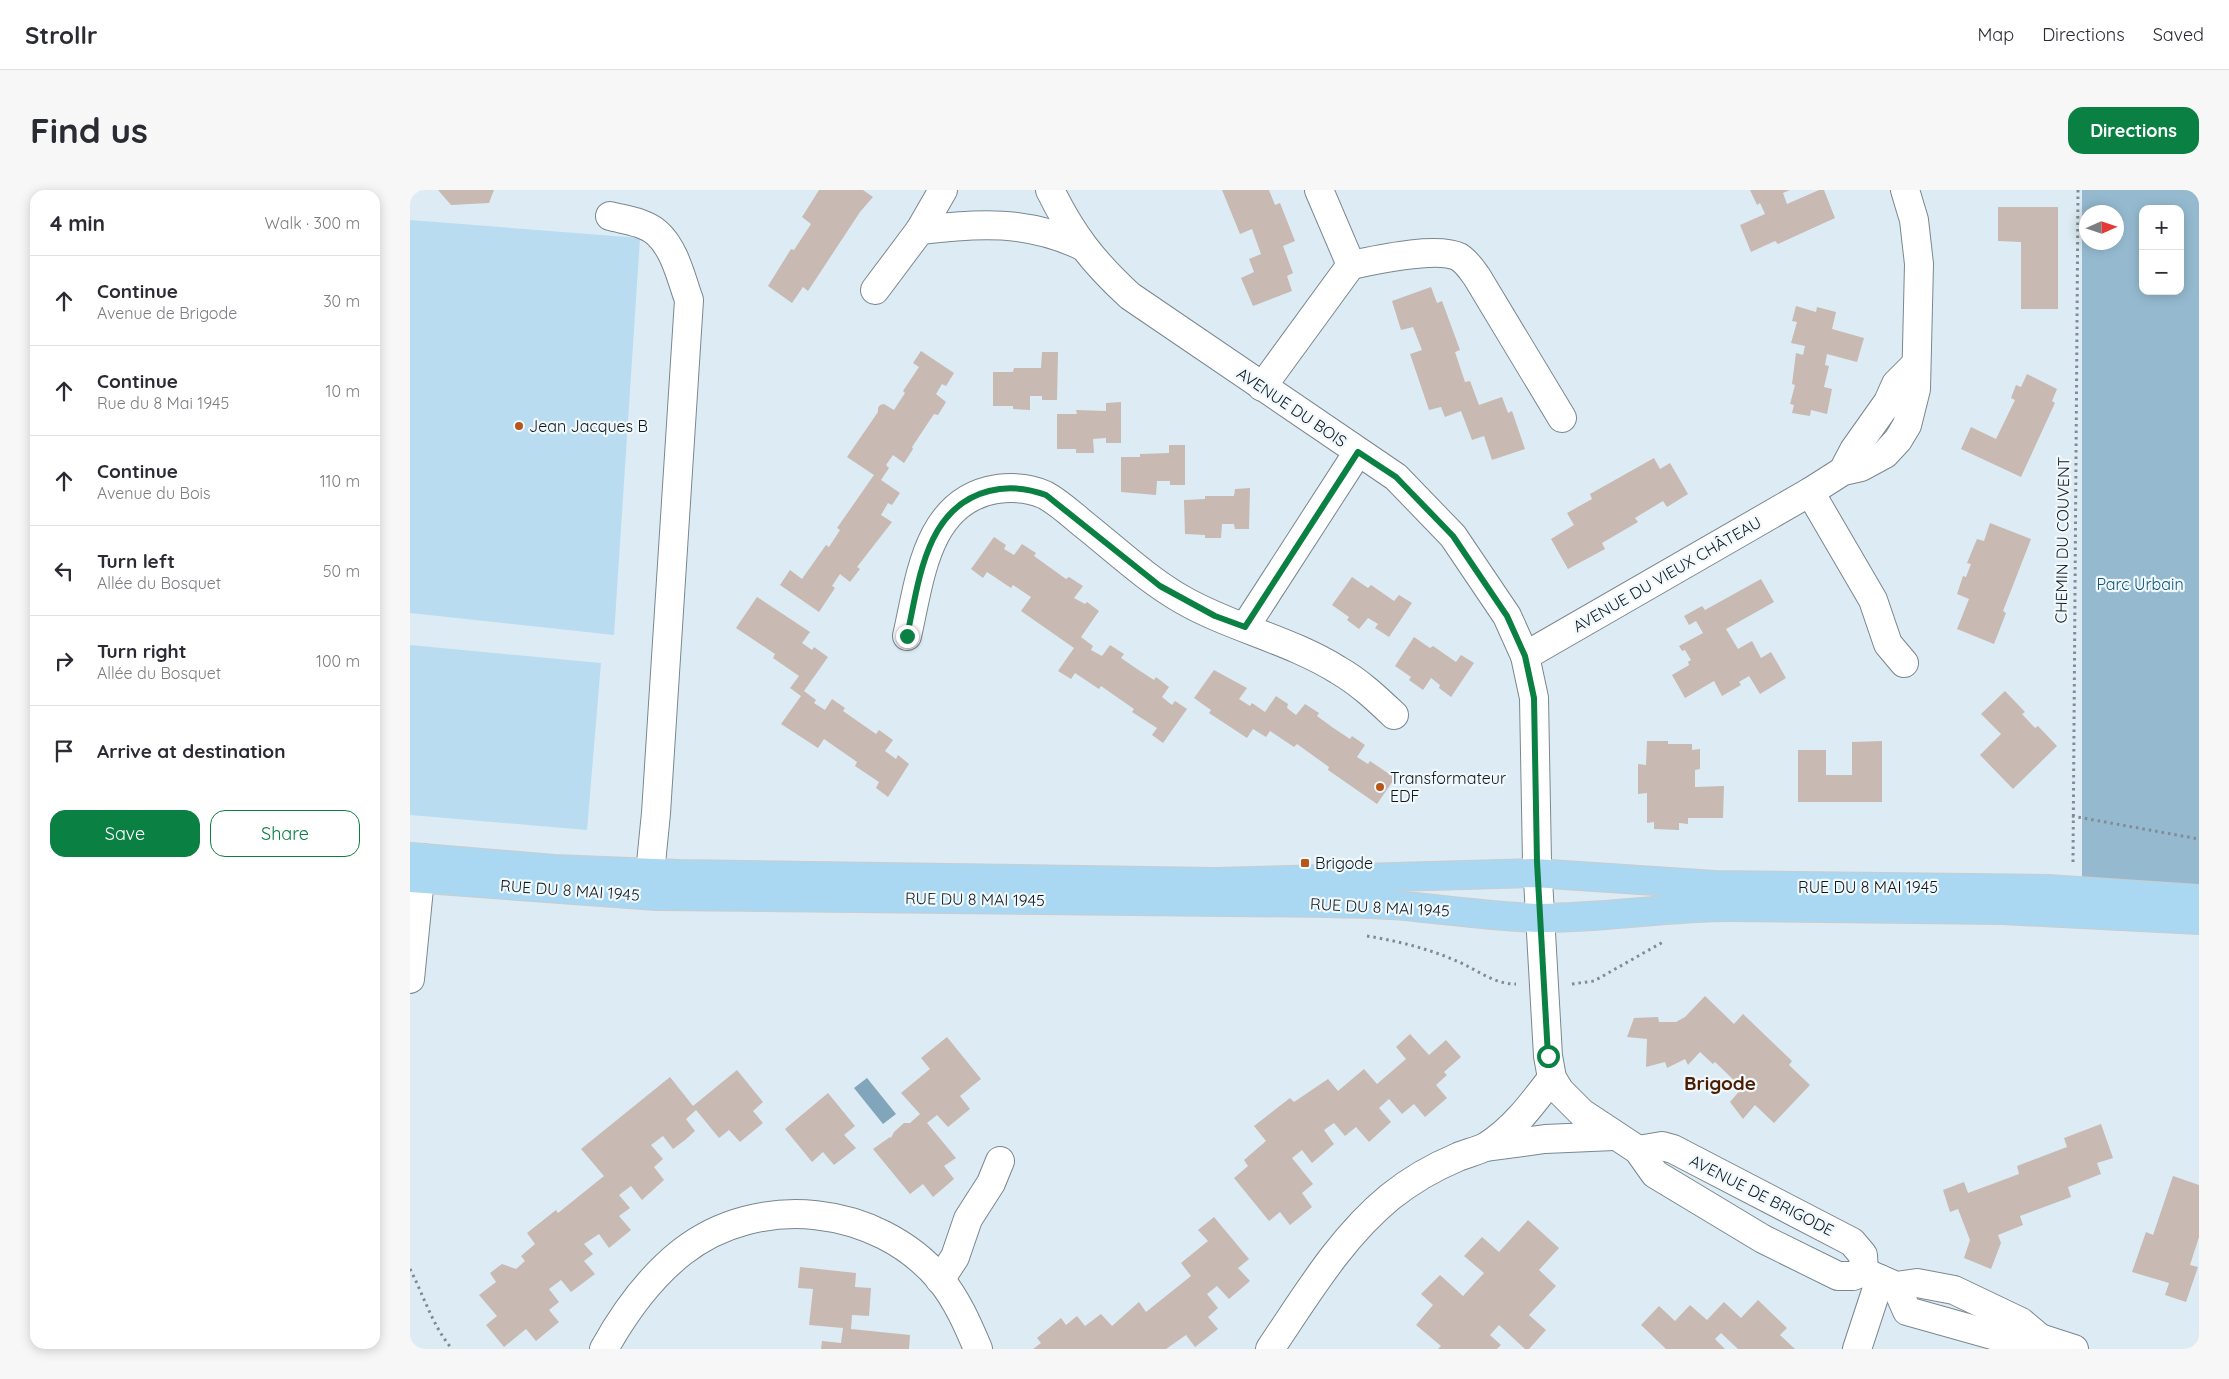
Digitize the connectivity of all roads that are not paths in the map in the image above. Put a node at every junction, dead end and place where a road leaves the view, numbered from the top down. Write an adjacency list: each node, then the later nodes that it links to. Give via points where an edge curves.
1 (943, 190): 6 (street)
2 (1050, 190): 7 (street, AVENUE DU BOIS)
3 (1319, 190): 8 (street)
4 (1905, 190): 13 (street, AVENUE DU VIEUX CHÂTEAU, via 1914,220 1919,264 1915,365 1896,384 1888,402 1843,471)
5 (610, 216): 20 (street, via 642,224 658,233 673,256 689,300)
6 (920, 230): 7 (street, AVENUE DU BOIS, via 969,224 1014,226 1061,236); 9 (street)
7 (1082, 246): 10 (street, AVENUE DU BOIS, via 1130,296)
8 (1351, 265): 10 (street); 11 (street, via 1434,253 1450,253 1460,258 1477,277)
9 (875, 290)
10 (1262, 387): 12 (street, AVENUE DU BOIS)
11 (1562, 418)
12 (1358, 452): 14 (street); 16 (street, AVENUE DU BOIS, via 1396,477 1453,536 1507,616)
13 (1810, 492): 16 (street, AVENUE DU VIEUX CHÂTEAU); 17 (street, via 1873,600 1888,644)
14 (1245, 627): 15 (street, via 1215,616 1160,586 1046,495 1007,488 968,499 948,515 939,528 923,562); 18 (street, via 1336,669 1366,689)
15 (907, 636)
16 (1525, 656): 21 (street, AVENUE DU BOIS, via 1534,698)
17 (1904, 663)
18 (1394, 715)
19 (415, 868): 20 (main road, RUE DU 8 MAI 1945); 23 (main road, RUE DU 8 MAI 1945, via 656,896 1331,903 1414,906); 25 (street)
20 (650, 873): 21 (main road, RUE DU 8 MAI 1945, via 1215,882)
21 (1538, 873): 22 (main road, RUE DU 8 MAI 1945, via 1715,885 2073,890); 23 (street)
22 (2199, 899)
23 (1540, 918): 24 (main road, RUE DU 8 MAI 1945, via 1731,906 2002,910); 26 (street, AVENUE DE BRIGODE)
24 (2199, 920)
25 (410, 979)
26 (1552, 1078): 27 (street, AVENUE DE BRIGODE, via 1571,1103); 28 (street, via 1512,1127)
27 (1614, 1136): 28 (street, via 1545,1139); 29 (street, AVENUE DE BRIGODE)
28 (1485, 1148): 35 (street, via 1440,1165 1416,1179 1354,1231)
29 (1638, 1150): 31 (street, AVENUE DE BRIGODE, via 1655,1174 1762,1240 1838,1276); 31 (street, AVENUE DE BRIGODE, via 1662,1146 1673,1149 1852,1242)
30 (1000, 1161): 32 (street, via 991,1183 968,1219 955,1257)
31 (1880, 1279): 36 (street); 37 (street, AVENUE DE BRIGODE, via 1907,1310 2003,1338 2040,1338)
32 (940, 1280): 33 (street, via 906,1249 874,1229 836,1218 795,1213 756,1217 717,1231 682,1251 648,1284); 34 (street, via 954,1298)
33 (604, 1349)
34 (978, 1349)
35 (1270, 1349)
36 (1857, 1349)
37 (2074, 1349)

